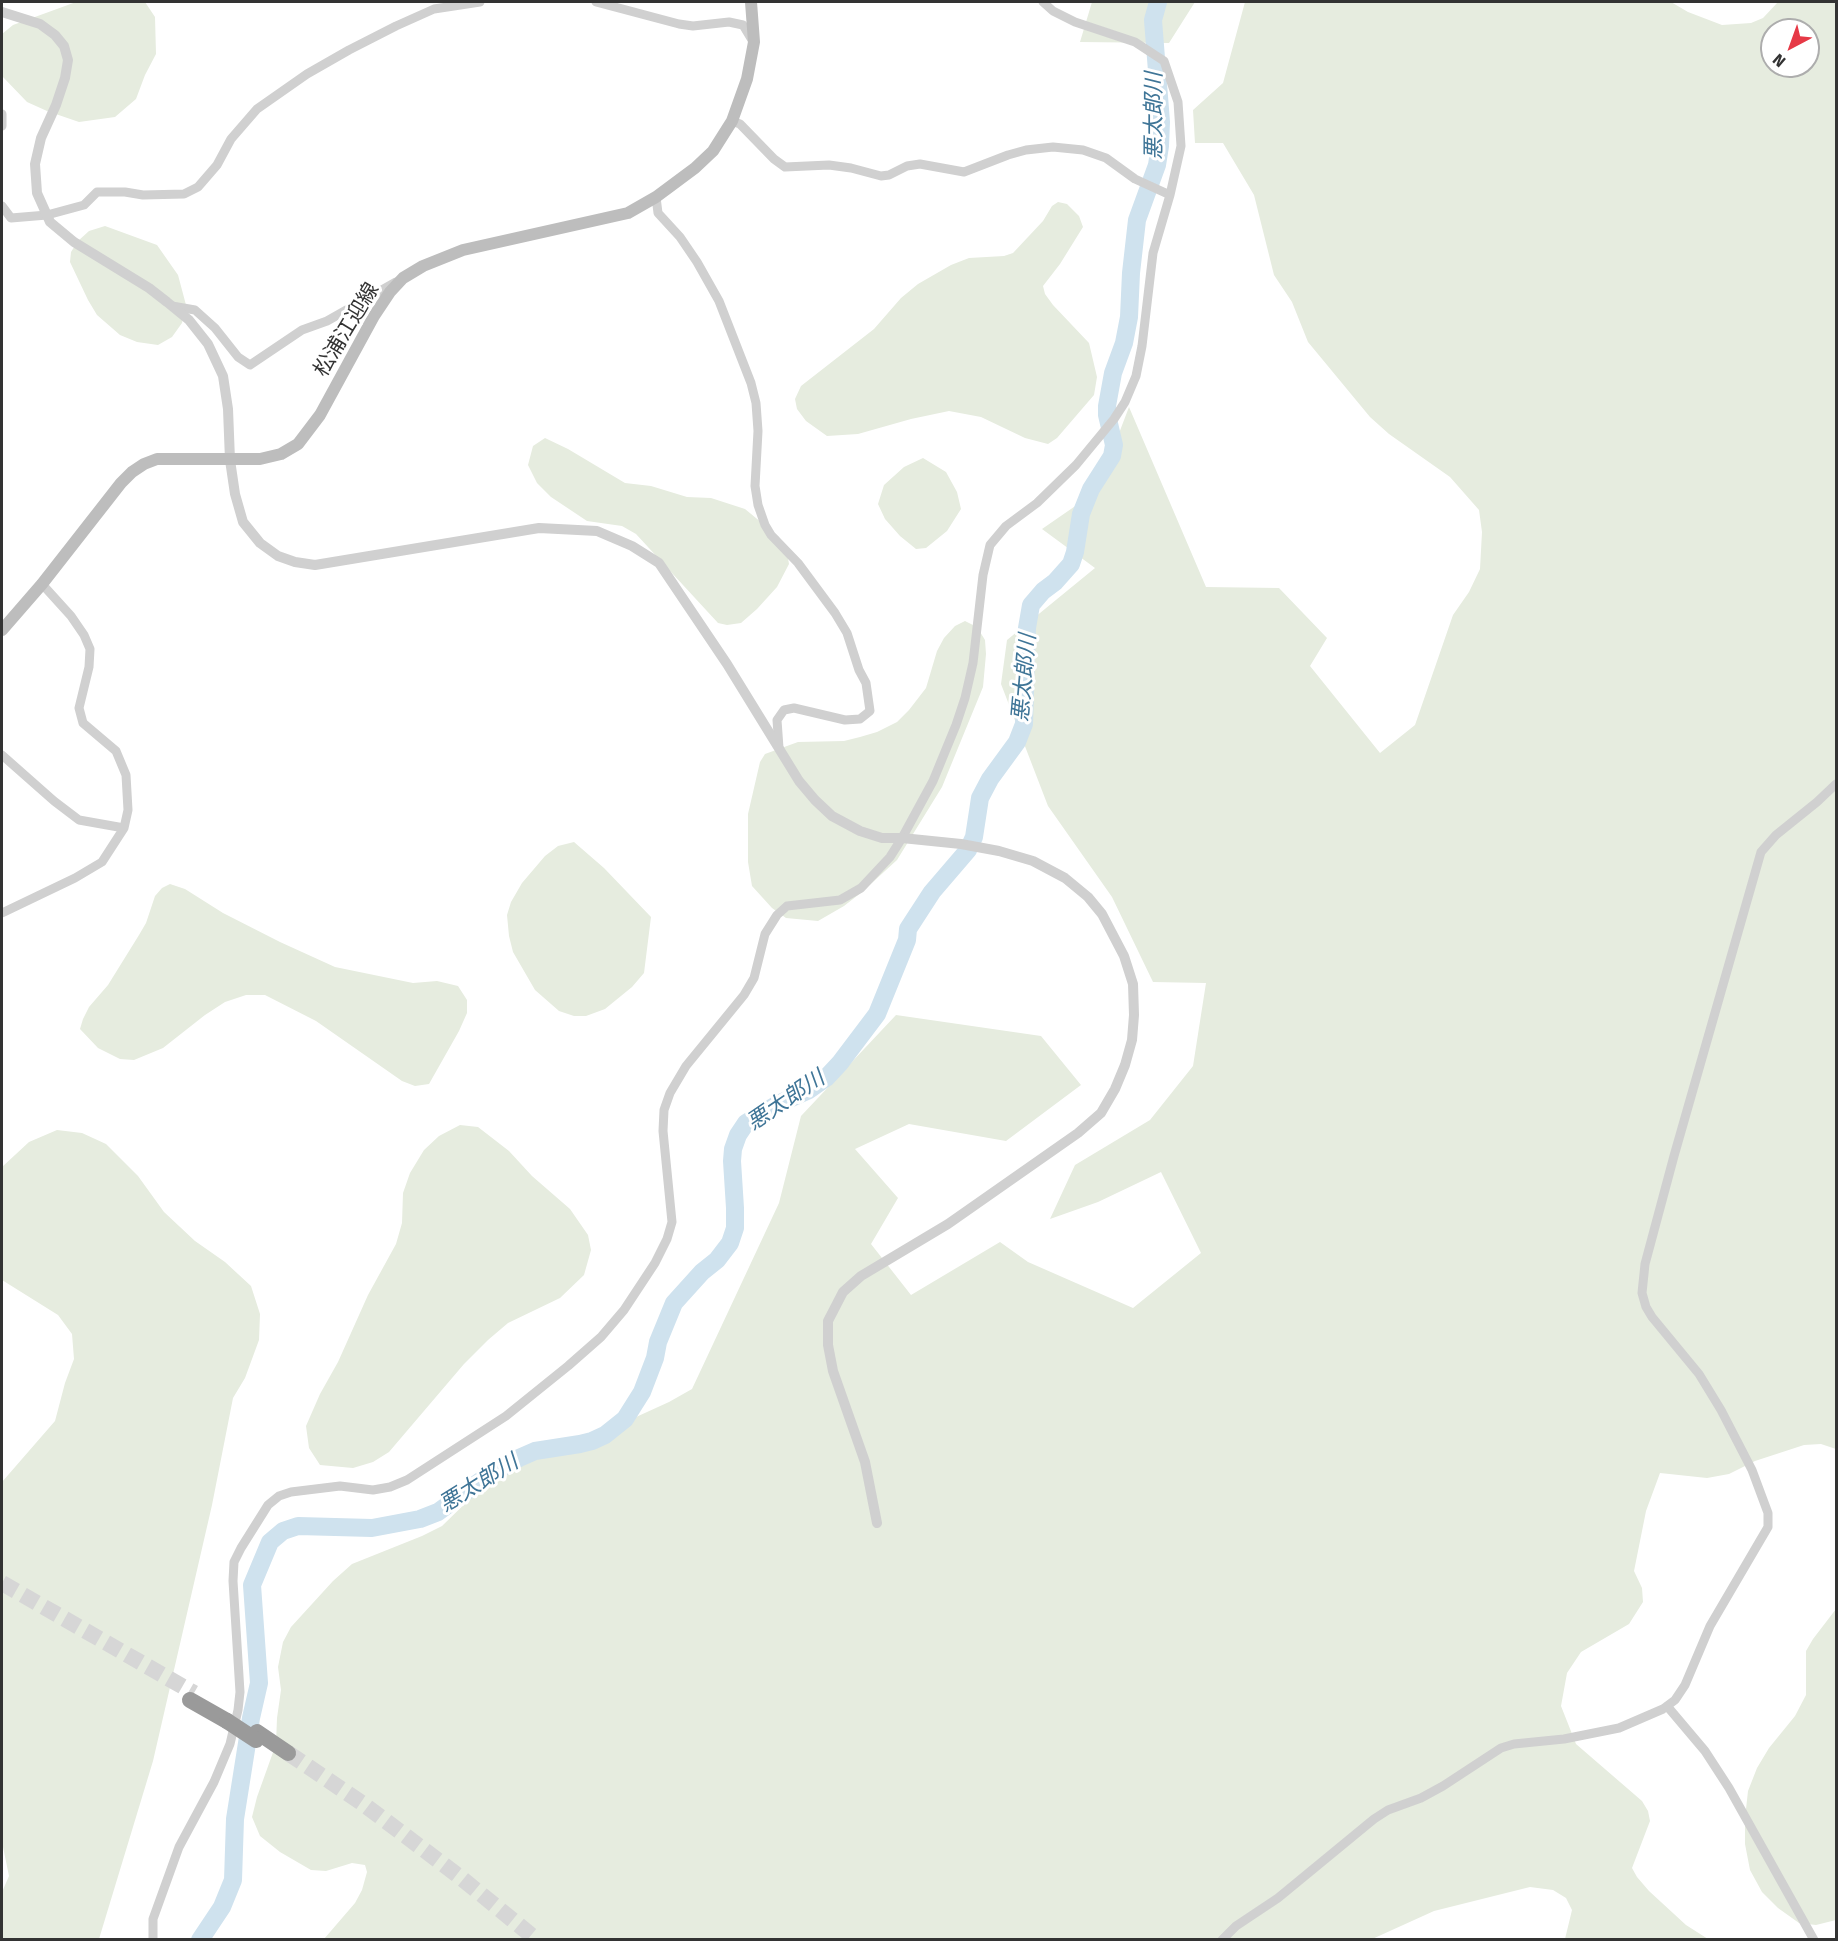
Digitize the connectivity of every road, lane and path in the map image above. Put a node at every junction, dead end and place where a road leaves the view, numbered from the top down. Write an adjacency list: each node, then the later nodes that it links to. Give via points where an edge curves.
1 (480, 2): 5 (street)
2 (596, 2): 7 (street, via 679,24 743,25)
3 (751, 2): 7 (main road, 松浦江迎線)
4 (1042, 2): 11 (street, via 1075,22 1135,42 1164,61 1178,102 1181,146)
5 (434, 5): 14 (street, via 307,74 257,109 198,187 184,194 98,192 84,205)
6 (2, 12): 14 (street, via 40,24 64,46 68,60 35,164 37,193)
7 (754, 42): 9 (main road, 松浦江迎線, via 747,79)
8 (2, 114): 10 (street)
9 (732, 120): 11 (street, via 785,167 829,165 881,176 920,164 964,172 1008,155 1053,147 1083,150 1106,158 1135,179); 12 (main road, 松浦江迎線, via 713,152)
10 (2, 126)
11 (1170, 195): 24 (street, via 1152,253 1136,376 1114,419 1076,465 1006,526 990,545 965,698 933,781)
12 (656, 197): 15 (main road, 松浦江迎線, via 628,213 462,250); 20 (street, via 658,213 680,237 719,301 751,383 758,431 755,486 765,525 835,613 866,683 870,711 860,719 845,720 794,708 784,710 777,720)
13 (2, 206): 14 (street, via 11,218)
14 (47, 216): 16 (street, via 63,235)
15 (403, 278): 16 (street, via 327,321 302,330 250,365 195,310); 17 (main road, 松浦江迎線, via 374,316 320,414 298,444 281,454)
16 (172, 306): 17 (street, via 208,344 223,376)
17 (231, 460): 18 (main road, 松浦江迎線, via 157,459 144,464 121,483); 20 (street, via 243,522 261,543 278,556 295,562 315,565 539,528 597,531 632,546 659,563)
18 (42, 584): 19 (main road, 松浦江迎線); 23 (street, via 71,616 90,648 79,708 83,723 116,752 126,775 128,810)
19 (2, 630)
20 (779, 748): 24 (street, via 799,781 832,816 882,838)
21 (2, 755): 23 (street, via 79,820)
22 (1836, 783): 28 (street, via 1761,852 1645,1264 1642,1293 1646,1307 1699,1374 1721,1410 1752,1470 1768,1513 1768,1527 1710,1626 1685,1685)
23 (124, 828): 25 (street, via 102,862)
24 (902, 838): 26 (street, via 999,851 1033,861 1065,878 1102,914 1124,956 1133,984 1134,1015 1125,1065 1101,1113 948,1224 861,1276 843,1292 835,1306 828,1322 833,1371 865,1462); 30 (street, via 861,888 840,900 787,906 765,934 754,978 744,995 686,1066 670,1093 663,1131 672,1222 655,1263 601,1337 506,1416 407,1480 373,1490 340,1486 291,1492 268,1505 234,1562 240,1692 230,1744 179,1847 153,1920)
25 (2, 913)
26 (877, 1523)
27 (192, 1696): 29 (highway, bridge)
28 (1667, 1706): 31 (street, via 1619,1728 1501,1748 1421,1798 1374,1819); 32 (street, via 1705,1750 1729,1788)
29 (286, 1756)
30 (153, 1940)
31 (1222, 1940)
32 (1814, 1940)

